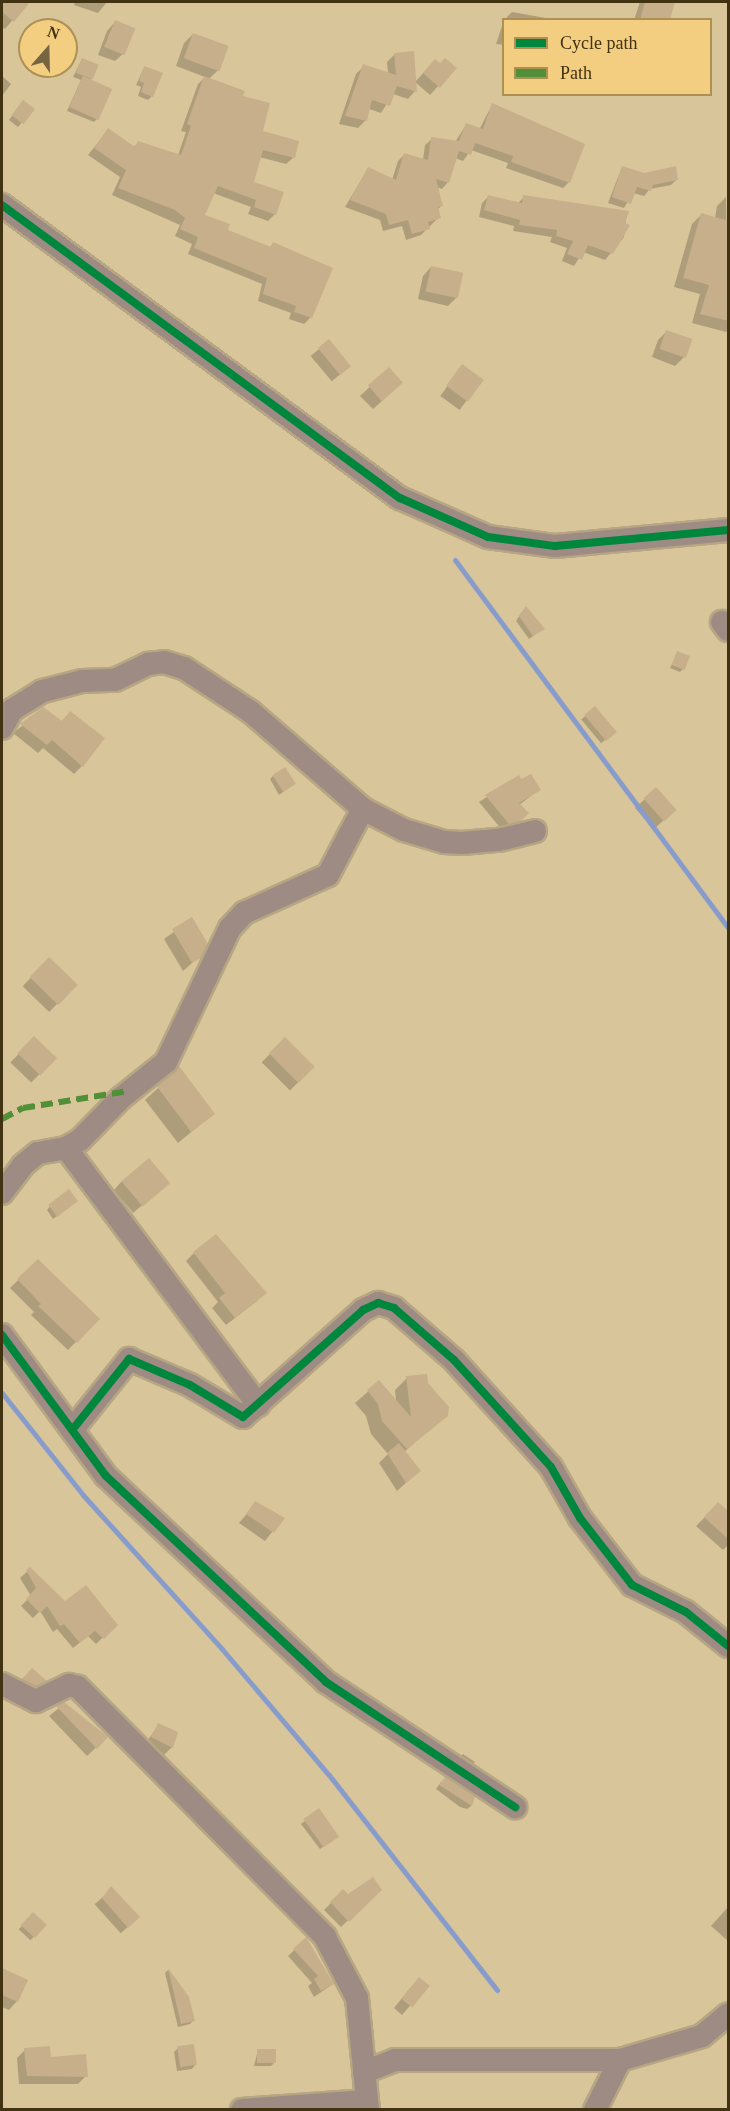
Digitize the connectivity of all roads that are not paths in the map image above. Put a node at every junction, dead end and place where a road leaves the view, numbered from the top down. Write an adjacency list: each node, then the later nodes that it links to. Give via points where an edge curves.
1 (2, 204): 2 (street, via 400,498 488,537 555,546)
2 (729, 530)
3 (2, 728): 4 (street, via 12,710 43,691 82,681 115,680 148,664 164,662 184,668 251,712)
4 (363, 809): 5 (street, via 404,830 444,842 499,840); 6 (street, via 328,875 244,913 230,928 166,1062 121,1098 80,1140)
5 (535, 831)
6 (66, 1148): 7 (street, via 38,1153 23,1165); 9 (street)
7 (2, 1193)
8 (2, 1335): 10 (street)
9 (258, 1405): 10 (street, via 243,1417 190,1385 129,1359); 11 (street, via 363,1310 378,1303 394,1308 454,1360 551,1467 580,1518 632,1585 698,1619)
10 (73, 1430): 13 (street, via 131,1502 326,1682)
11 (729, 1646)
12 (2, 1684): 15 (street, via 36,1701 69,1685 78,1687 325,1937 355,1991)
13 (515, 1807)
14 (729, 2014): 17 (street, via 702,2036)
15 (359, 2043): 16 (street); 18 (street)
16 (394, 2060): 17 (street); 18 (street)
17 (620, 2060): 21 (street)
18 (364, 2072): 19 (street)
19 (368, 2105): 20 (street)
20 (242, 2109)
21 (595, 2109)

